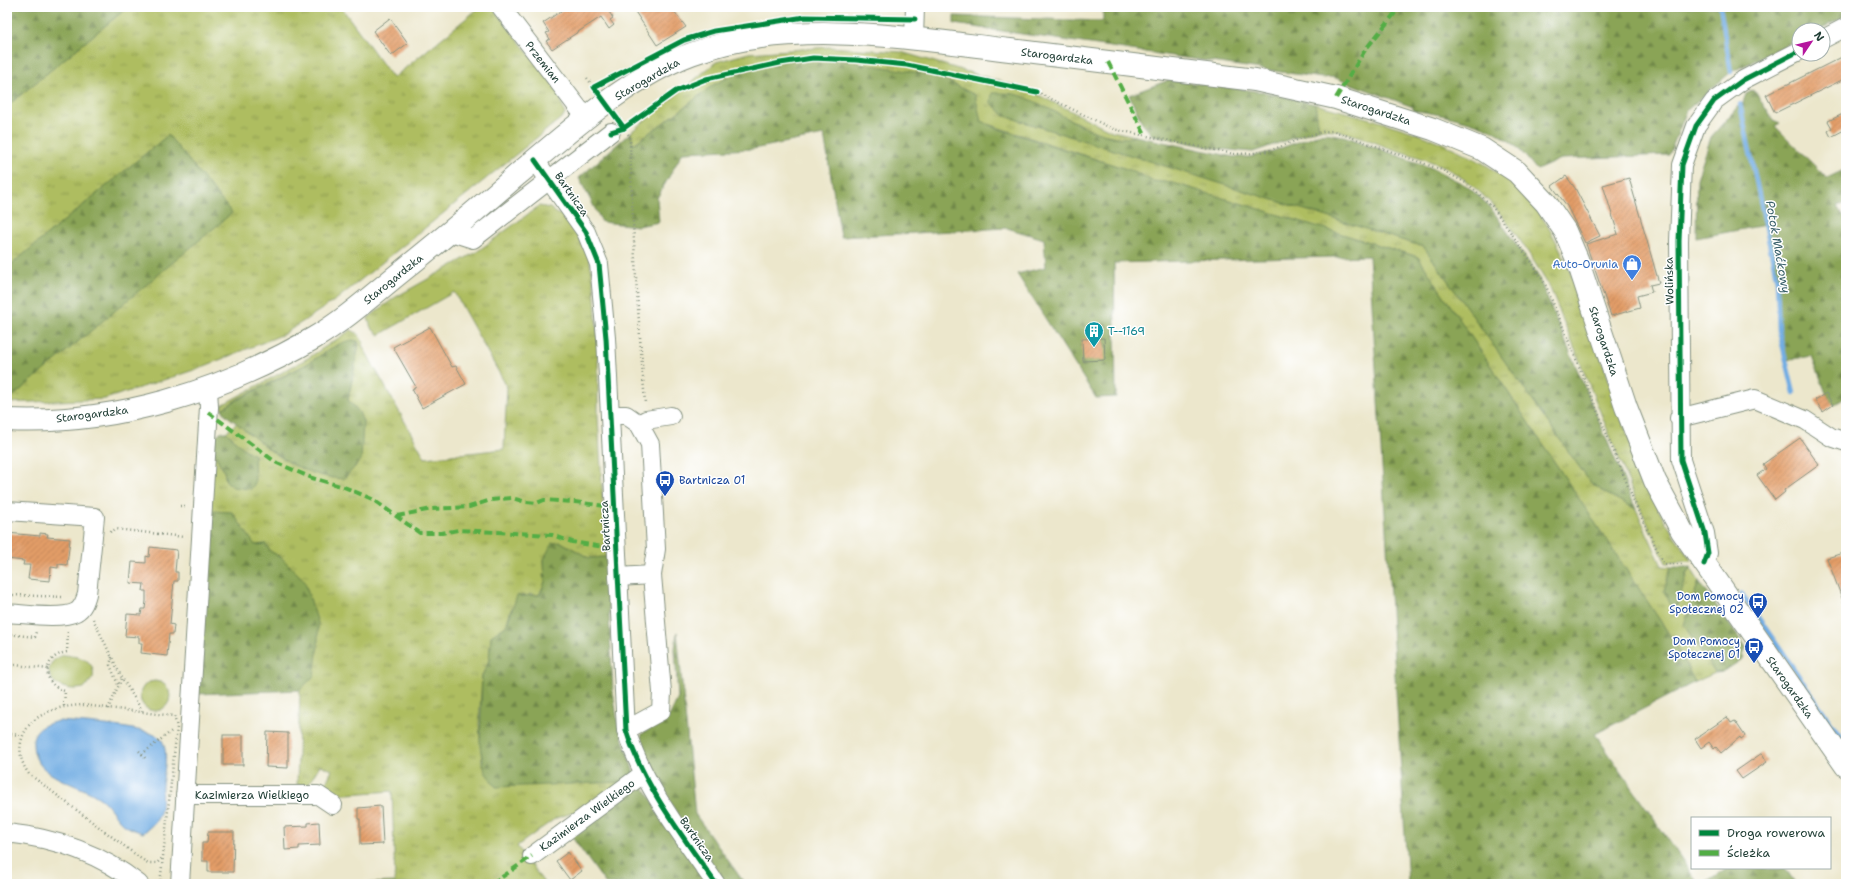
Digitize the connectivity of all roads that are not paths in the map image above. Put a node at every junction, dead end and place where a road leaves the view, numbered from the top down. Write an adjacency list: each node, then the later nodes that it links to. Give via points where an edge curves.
1 (501, 7): 7 (street, Przemian)
2 (915, 7): 5 (street)
3 (1846, 27): 4 (street)
4 (1831, 35)
5 (914, 38): 7 (main road, Starogardzka, via 836,34 784,35 738,41 690,54 654,72); 20 (main road, Starogardzka, via 1255,80 1311,91 1433,129 1482,149 1517,172 1546,203 1564,231 1577,259 1626,407 1655,481 1682,531)
6 (1791, 55): 15 (street, Wolińska, via 1743,80 1714,101 1696,126 1688,144 1682,165 1679,241)
7 (586, 118): 9 (main road, Starogardzka)
8 (617, 130): 10 (street)
9 (535, 160): 10 (street, Bartnicza); 11 (main road, Starogardzka)
10 (550, 180): 11 (street, via 473,239); 13 (street, Bartnicza, via 586,232 599,264)
11 (451, 232): 12 (main road, Starogardzka, via 352,312 316,337 252,371)
12 (208, 389): 16 (main road, Starogardzka, via 114,413 31,421); 27 (street, via 209,407)
13 (610, 415): 17 (street, via 626,415); 22 (street, Bartnicza)
14 (671, 416): 17 (street)
15 (1679, 418): 18 (street, via 1755,399 1805,420 1831,437); 20 (street, Wolińska, via 1681,460 1708,553)
16 (7, 420)
17 (642, 422): 21 (street, via 650,444 656,550)
18 (1846, 442)
19 (7, 511): 23 (street, via 95,517 76,600 77,611 66,615)
20 (1694, 564): 25 (main road, Starogardzka)
21 (652, 575): 22 (street); 24 (street, via 662,692 661,711)
22 (618, 577): 24 (street, Bartnicza)
23 (7, 613)
24 (626, 730): 26 (street, Bartnicza)
25 (1846, 766)
26 (643, 774): 30 (street, Kazimierza Wielkiego); 33 (street, Bartnicza, via 674,825)
27 (185, 795): 28 (street, Kazimierza Wielkiego, via 318,794); 32 (street, Kazimierza Wielkiego)
28 (333, 805)
29 (7, 833): 31 (street, via 40,838 80,849 121,870)
30 (532, 856)
31 (138, 884)
32 (180, 884)
33 (716, 884)

